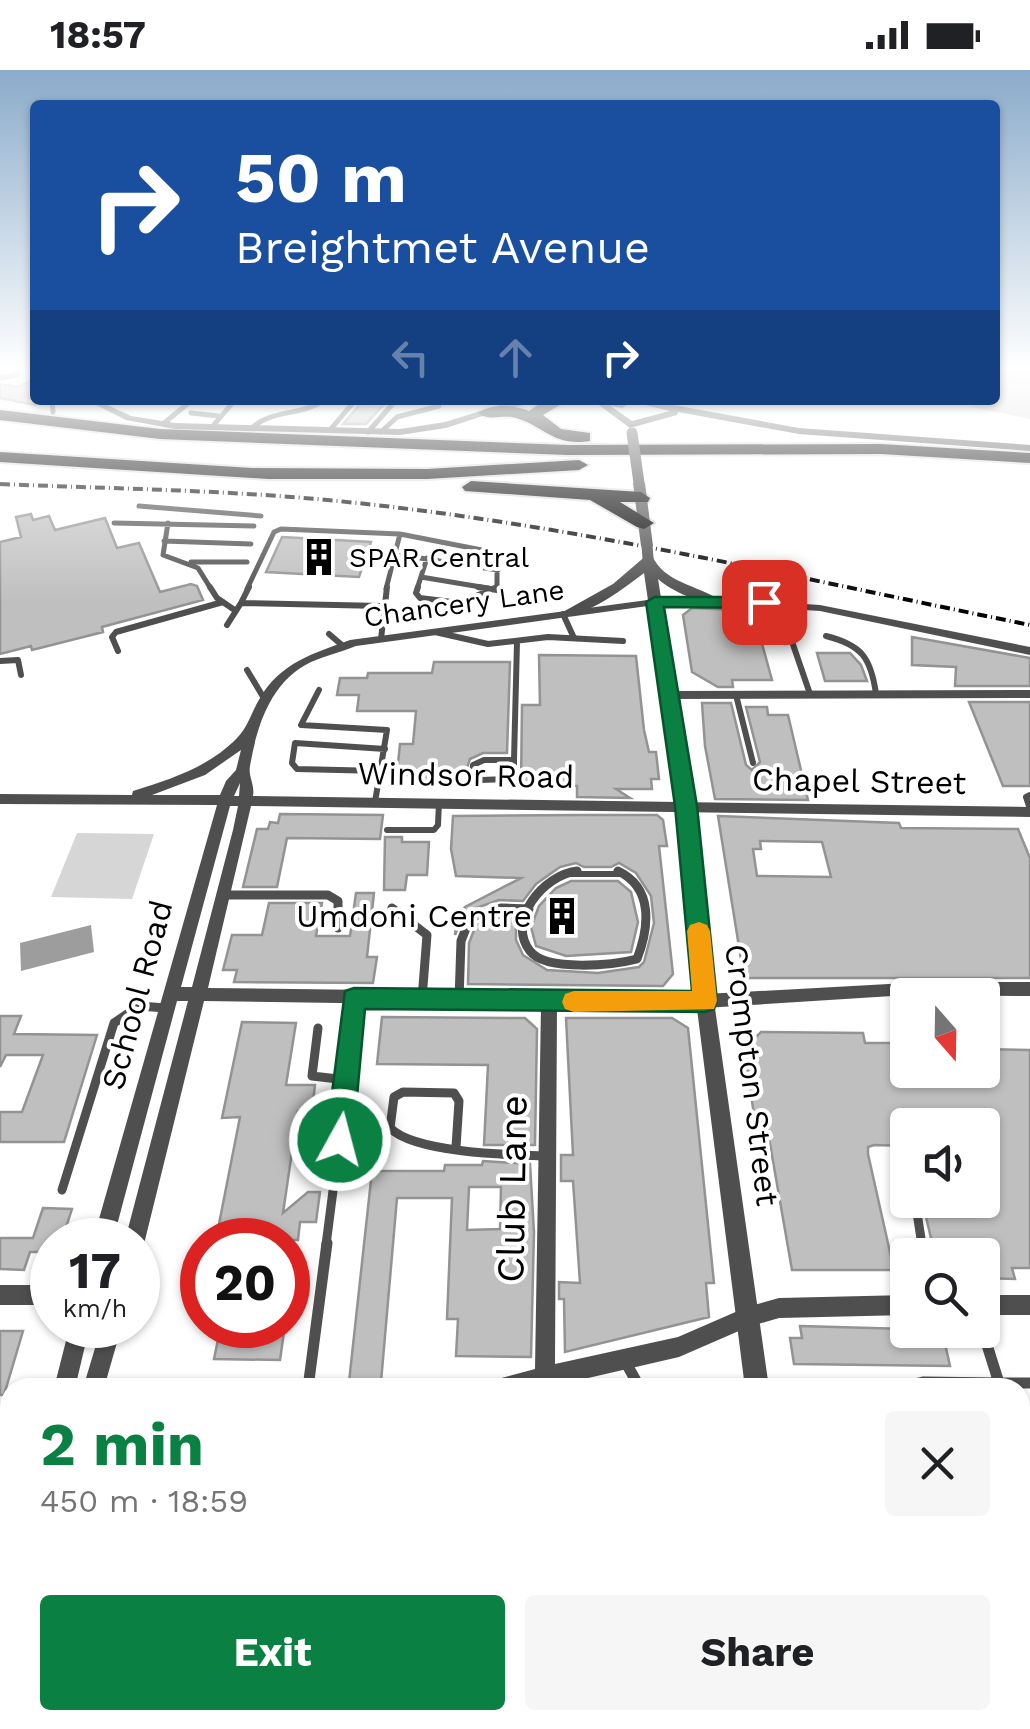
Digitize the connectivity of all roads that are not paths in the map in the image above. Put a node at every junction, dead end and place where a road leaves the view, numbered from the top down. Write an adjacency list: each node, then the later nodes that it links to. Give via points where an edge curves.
1 (52, 447): 9 (highway, via 320,460)
2 (395, 447): 6 (highway)
3 (502, 447): 6 (highway)
4 (635, 447): 14 (street, Crompton Street, bridge)
5 (911, 447): 8 (highway)
6 (568, 450): 8 (highway, via 880,449)
7 (0, 457): 10 (highway)
8 (1030, 457)
9 (626, 461): 12 (highway, via 887,461); 13 (highway, via 427,474)
10 (102, 465): 11 (highway); 13 (highway)
11 (0, 466)
12 (1030, 470)
13 (250, 473): 15 (highway)
14 (640, 491): 15 (highway); 23 (street, Crompton Street)
15 (592, 495): 23 (highway)
16 (139, 506): 17 (lane)
17 (226, 513): 18 (lane); 21 (lane)
18 (261, 516)
19 (114, 523): 20 (lane)
20 (168, 523): 21 (lane); 25 (lane)
21 (221, 525): 22 (lane)
22 (254, 526)
23 (645, 527): 29 (street, Crompton Street, bridge)
24 (400, 534): 27 (lane); 32 (lane, via 492,552); 38 (lane, via 277,530)
25 (164, 542): 26 (lane); 30 (lane, via 163,555)
26 (251, 544)
27 (394, 554): 28 (lane); 39 (lane)
28 (427, 558): 32 (lane); 33 (lane)
29 (648, 561): 35 (street, via 669,582); 37 (street, Crompton Street); 41 (street, via 618,587)
30 (182, 562): 31 (lane); 36 (lane, via 198,568)
31 (247, 562)
32 (498, 570): 34 (lane)
33 (421, 577): 34 (lane); 34 (lane, via 416,593 422,600 460,603)
34 (497, 590)
35 (714, 601): 37 (street, Chancery Lane); 52 (street, Chancery Lane, via 820,608)
36 (223, 602): 40 (lane); 53 (lane, via 116,632)
37 (655, 602): 41 (street, Chancery Lane); 62 (street, Crompton Street)
38 (242, 603): 39 (lane); 40 (lane)
39 (382, 606): 48 (lane)
40 (236, 611): 42 (lane)
41 (565, 613): 44 (street, Chancery Lane); 47 (lane)
42 (227, 625)
43 (788, 630): 59 (lane)
44 (435, 632): 48 (street, Chancery Lane); 50 (lane, via 479,643)
45 (329, 634): 51 (lane)
46 (826, 636): 60 (lane, via 866,652)
47 (574, 638): 49 (lane); 50 (lane)
48 (381, 640): 51 (street, Chancery Lane)
49 (623, 641)
50 (517, 642): 69 (lane)
51 (343, 646): 56 (street, Chancery Lane)
52 (1030, 650)
53 (118, 652)
54 (0, 661): 57 (lane, via 18,660)
55 (247, 670): 64 (lane)
56 (287, 672): 64 (street, School Road)
57 (21, 675)
58 (319, 690): 65 (lane)
59 (810, 694): 60 (street); 63 (street)
60 (876, 694): 61 (street)
61 (1030, 694)
62 (669, 695): 63 (street); 80 (street, Crompton Street)
63 (736, 695): 70 (lane)
64 (265, 700): 66 (street, School Road)
65 (302, 725): 67 (lane); 68 (lane, via 382,727 388,733)
66 (252, 728): 72 (street, School Road); 75 (street, via 226,756 196,774)
67 (294, 743): 68 (lane); 71 (lane, via 297,769)
68 (385, 749): 71 (lane)
69 (515, 760): 69 (lane, via 480,761 472,774 509,779)
70 (753, 763)
71 (380, 771): 78 (lane)
72 (242, 772): 76 (street, School Road); 77 (street, School Road)
73 (1030, 795): 81 (lane)
74 (0, 799): 75 (street)
75 (110, 799): 76 (street, Windsor Road)
76 (225, 800): 77 (street, Windsor Road); 92 (street, School Road)
77 (245, 800): 78 (street, Windsor Road); 83 (street, School Road)
78 (375, 802): 79 (street, Windsor Road)
79 (439, 802): 80 (street, Windsor Road); 82 (lane, via 434,830)
80 (686, 806): 81 (street, Chapel Street); 93 (street, Crompton Street)
81 (1030, 810)
82 (386, 830)
83 (224, 895): 86 (lane, via 328,895 338,901); 88 (street, School Road)
84 (392, 908): 90 (lane, via 428,935)
85 (528, 909): 85 (lane, via 556,875 632,875 643,888 640,952 637,959 612,965 543,961 526,938); 91 (lane, via 490,906 468,917 461,930)
86 (338, 928)
87 (1030, 988): 93 (street)
88 (200, 995): 89 (street); 92 (street); 101 (street, School Road)
89 (354, 998): 90 (street); 96 (lane)
90 (422, 999): 91 (street)
91 (459, 1000): 94 (street)
92 (168, 1001): 99 (lane, via 139,1006 114,1022); 100 (street, School Road)
93 (705, 1001): 94 (street); 107 (street, Crompton Street)
94 (549, 1002): 98 (street, Club Lane)
95 (318, 1028): 96 (lane, via 312,1076)
96 (348, 1080): 115 (lane)
97 (456, 1147): 97 (lane, via 394,1136 394,1097 454,1093); 98 (lane)
98 (547, 1156): 112 (street, Club Lane)
99 (62, 1190)
100 (109, 1218)
101 (141, 1218)
102 (0, 1295): 103 (street)
103 (30, 1296)
104 (890, 1305): 107 (street, via 807,1304)
105 (1000, 1305): 106 (street)
106 (1030, 1305)
107 (748, 1317): 111 (street, via 702,1340); 118 (street, Crompton Street)
108 (74, 1348): 113 (street)
109 (105, 1348): 114 (street)
110 (988, 1348): 119 (lane)
111 (624, 1360): 112 (street); 117 (lane)
112 (545, 1377): 116 (street)
113 (67, 1378)
114 (96, 1378)
115 (309, 1378)
116 (541, 1378)
117 (634, 1378)
118 (755, 1378)
119 (998, 1378)

